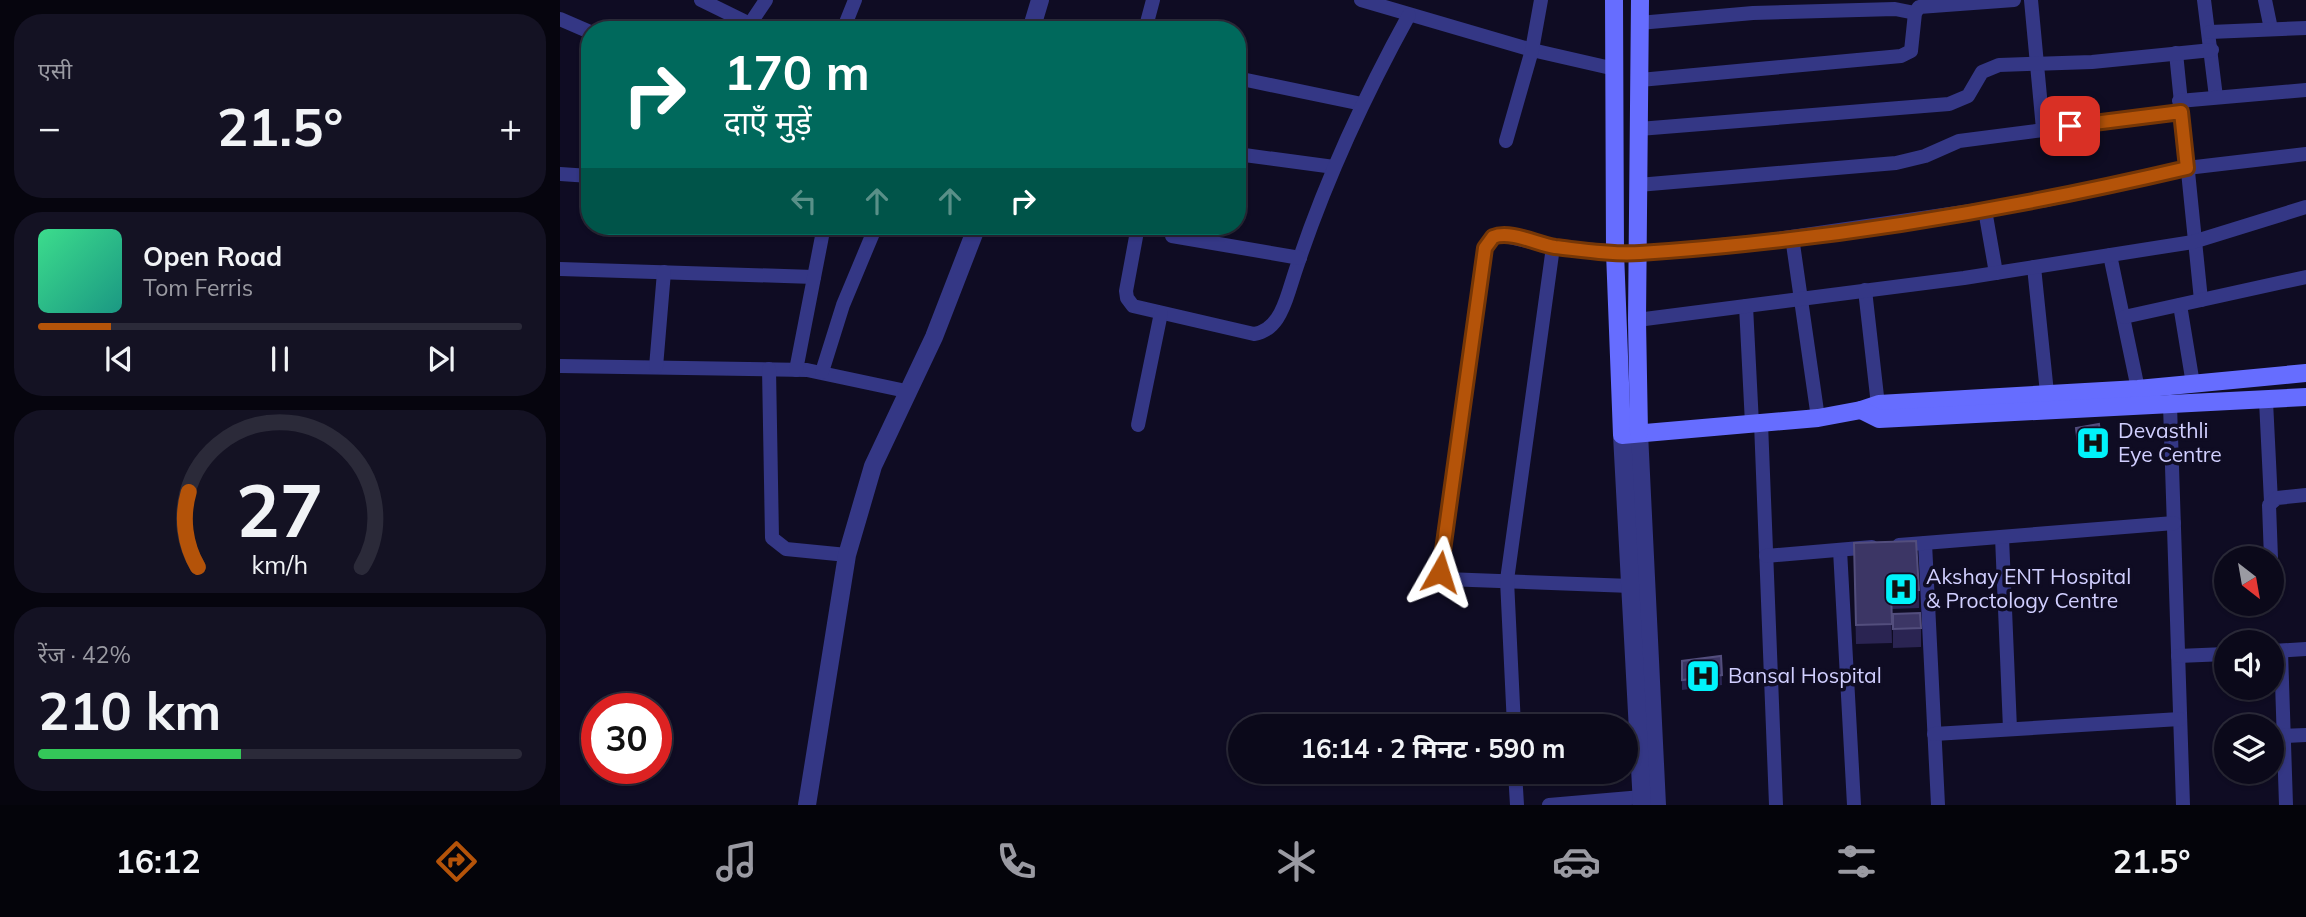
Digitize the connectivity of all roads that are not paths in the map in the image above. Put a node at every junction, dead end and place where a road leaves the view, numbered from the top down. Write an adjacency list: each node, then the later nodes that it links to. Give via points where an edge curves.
1 (701, 0): 17 (street)
2 (766, 0): 18 (street)
3 (855, 0): 19 (street)
4 (1040, 0): 20 (street)
5 (1153, 0): 21 (street)
6 (1361, 0): 15 (street)
7 (1541, 0): 27 (street)
8 (1614, 0): 31 (main road)
9 (1640, 0): 22 (main road)
10 (2014, 0): 14 (street, via 1925,5)
11 (2031, 0): 30 (street)
12 (2204, 0): 26 (street)
13 (2265, 0): 25 (street)
14 (1915, 13): 22 (street, via 1895,9 1753,13); 33 (street, via 1912,47 1901,56)
15 (1414, 16): 27 (street); 36 (street)
16 (560, 19): 24 (street)
17 (738, 21)
18 (752, 21)
19 (847, 21)
20 (1034, 21)
21 (1147, 21)
22 (1639, 23): 33 (main road)
23 (2306, 28): 25 (street)
24 (581, 29)
25 (2271, 29): 26 (street)
26 (2210, 32): 28 (street)
27 (1532, 50): 31 (street); 40 (street)
28 (2212, 50): 29 (street); 35 (street)
29 (2176, 53): 30 (street); 37 (street)
30 (2037, 64): 38 (street, via 1989,67 1968,96 1949,104); 39 (street)
31 (1615, 69): 58 (main road)
32 (1246, 80): 36 (street)
33 (1640, 80): 38 (main road)
34 (2306, 90): 35 (street)
35 (2216, 97): 37 (street)
36 (1362, 104): 43 (street)
37 (2180, 107): 39 (street); 44 (street)
38 (1639, 129): 47 (main road)
39 (2043, 129): 47 (street, via 1959,141 1896,163)
40 (1506, 141)
41 (2306, 154): 44 (street)
42 (1246, 155): 43 (street)
43 (1334, 167): 61 (street)
44 (2187, 168): 49 (street); 56 (street)
45 (560, 174): 46 (street)
46 (581, 175)
47 (1638, 185): 59 (main road)
48 (2306, 207): 56 (street)
49 (1985, 210): 55 (street); 65 (street)
50 (822, 235): 67 (street)
51 (872, 235): 80 (street)
52 (974, 235): 84 (street, via 934,337)
53 (1137, 235): 73 (street, via 1127,298 1138,308)
54 (1172, 236): 61 (street)
55 (1792, 237): 59 (street); 69 (street)
56 (2193, 242): 60 (street); 70 (street)
57 (1553, 247): 58 (street); 103 (street); 103 (street, via 1498,235 1485,248 1440,567 1449,581)
58 (1615, 252): 59 (street); 93 (main road)
59 (1637, 253): 75 (main road)
60 (2110, 255): 62 (street); 74 (street)
61 (1300, 258): 73 (street, via 1285,305 1261,333)
62 (2034, 267): 65 (street); 85 (street)
63 (560, 269): 64 (street)
64 (664, 272): 67 (street); 77 (street)
65 (1996, 273): 68 (street)
66 (2306, 277): 70 (street)
67 (814, 278): 79 (street)
68 (1865, 290): 69 (street); 89 (street)
69 (1802, 298): 72 (street); 90 (street)
70 (2202, 300): 71 (street)
71 (2180, 305): 74 (street); 82 (street)
72 (1746, 306): 75 (street); 91 (street)
73 (1161, 313): 92 (street)
74 (2124, 317): 83 (street)
75 (1637, 320): 93 (main road)
76 (560, 366): 77 (street)
77 (656, 367): 78 (street)
78 (769, 369): 79 (street); 101 (street, via 772,538 786,549)
79 (796, 370): 80 (street)
80 (822, 372): 84 (street)
81 (2306, 373): 82 (main road)
82 (2193, 384): 83 (main road)
83 (2138, 389): 85 (main road)
84 (906, 391): 101 (street, via 873,466)
85 (2047, 393): 89 (main road)
86 (2306, 397): 87 (main road)
87 (2266, 401): 88 (main road); 95 (street)
88 (2169, 405): 89 (main road); 96 (street)
89 (1879, 411): 90 (main road)
90 (1818, 418): 91 (main road)
91 (1757, 423): 93 (main road); 102 (street)
92 (1138, 425)
93 (1630, 434): 104 (street); 116 (street)
94 (2306, 495): 95 (street)
95 (2271, 502): 99 (street, via 2267,512)
96 (2174, 523): 97 (street); 108 (street)
97 (2002, 537): 98 (street); 111 (street)
98 (1925, 543): 100 (street); 112 (street)
99 (2270, 546)
100 (1840, 550): 102 (street); 121 (street)
101 (847, 555): 117 (street)
102 (1766, 556): 120 (street)
103 (1507, 580): 104 (street); 109 (street)
104 (1631, 586): 116 (street)
105 (2306, 649): 106 (street)
106 (2284, 650)
107 (2214, 654): 108 (street)
108 (2178, 656): 110 (street)
109 (1513, 714)
110 (2180, 719): 111 (street); 123 (street)
111 (2010, 730): 112 (street)
112 (1934, 734): 122 (street)
113 (2306, 735): 114 (street)
114 (2284, 736): 124 (street)
115 (1516, 784): 118 (street)
116 (1647, 802): 119 (street)
117 (807, 805)
118 (1517, 805)
119 (1549, 805)
120 (1776, 805)
121 (1854, 805)
122 (1938, 805)
123 (2183, 805)
124 (2286, 805)

